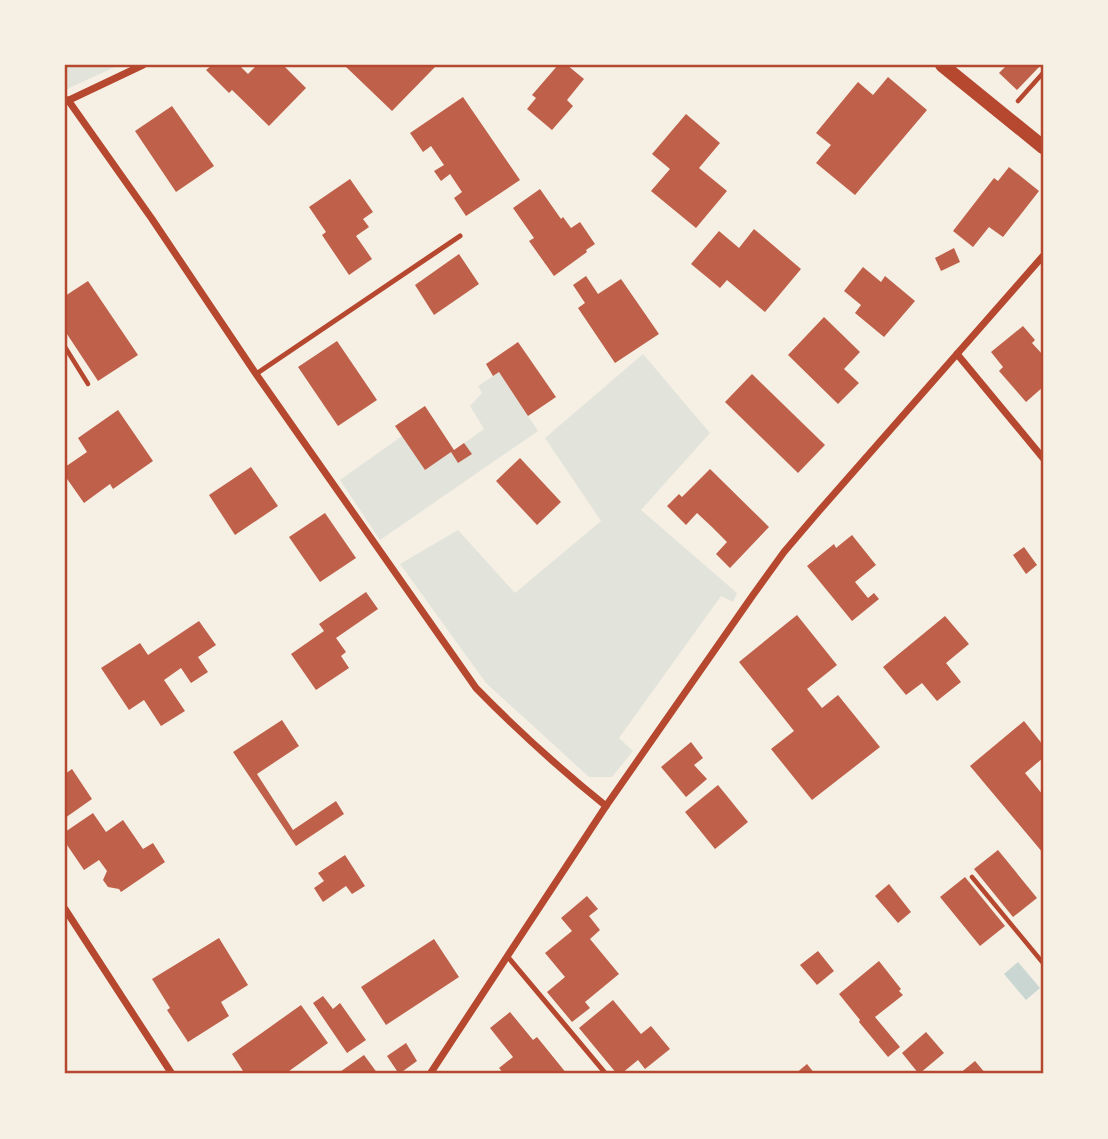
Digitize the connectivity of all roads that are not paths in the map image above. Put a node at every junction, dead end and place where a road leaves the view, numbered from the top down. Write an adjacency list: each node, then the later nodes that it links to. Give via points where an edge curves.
1 (142, 65): 3 (street)
2 (943, 65): 4 (main road)
3 (66, 101): 8 (street)
4 (1043, 147)
5 (460, 236): 8 (lane)
6 (1043, 256): 7 (street)
7 (957, 354): 9 (street); 10 (street, via 784,552)
8 (256, 374): 10 (street, via 476,688)
9 (1043, 458)
10 (606, 806): 12 (street)
11 (65, 908): 13 (street)
12 (508, 957): 14 (street); 15 (lane)
13 (173, 1074)
14 (430, 1074)
15 (606, 1074)

